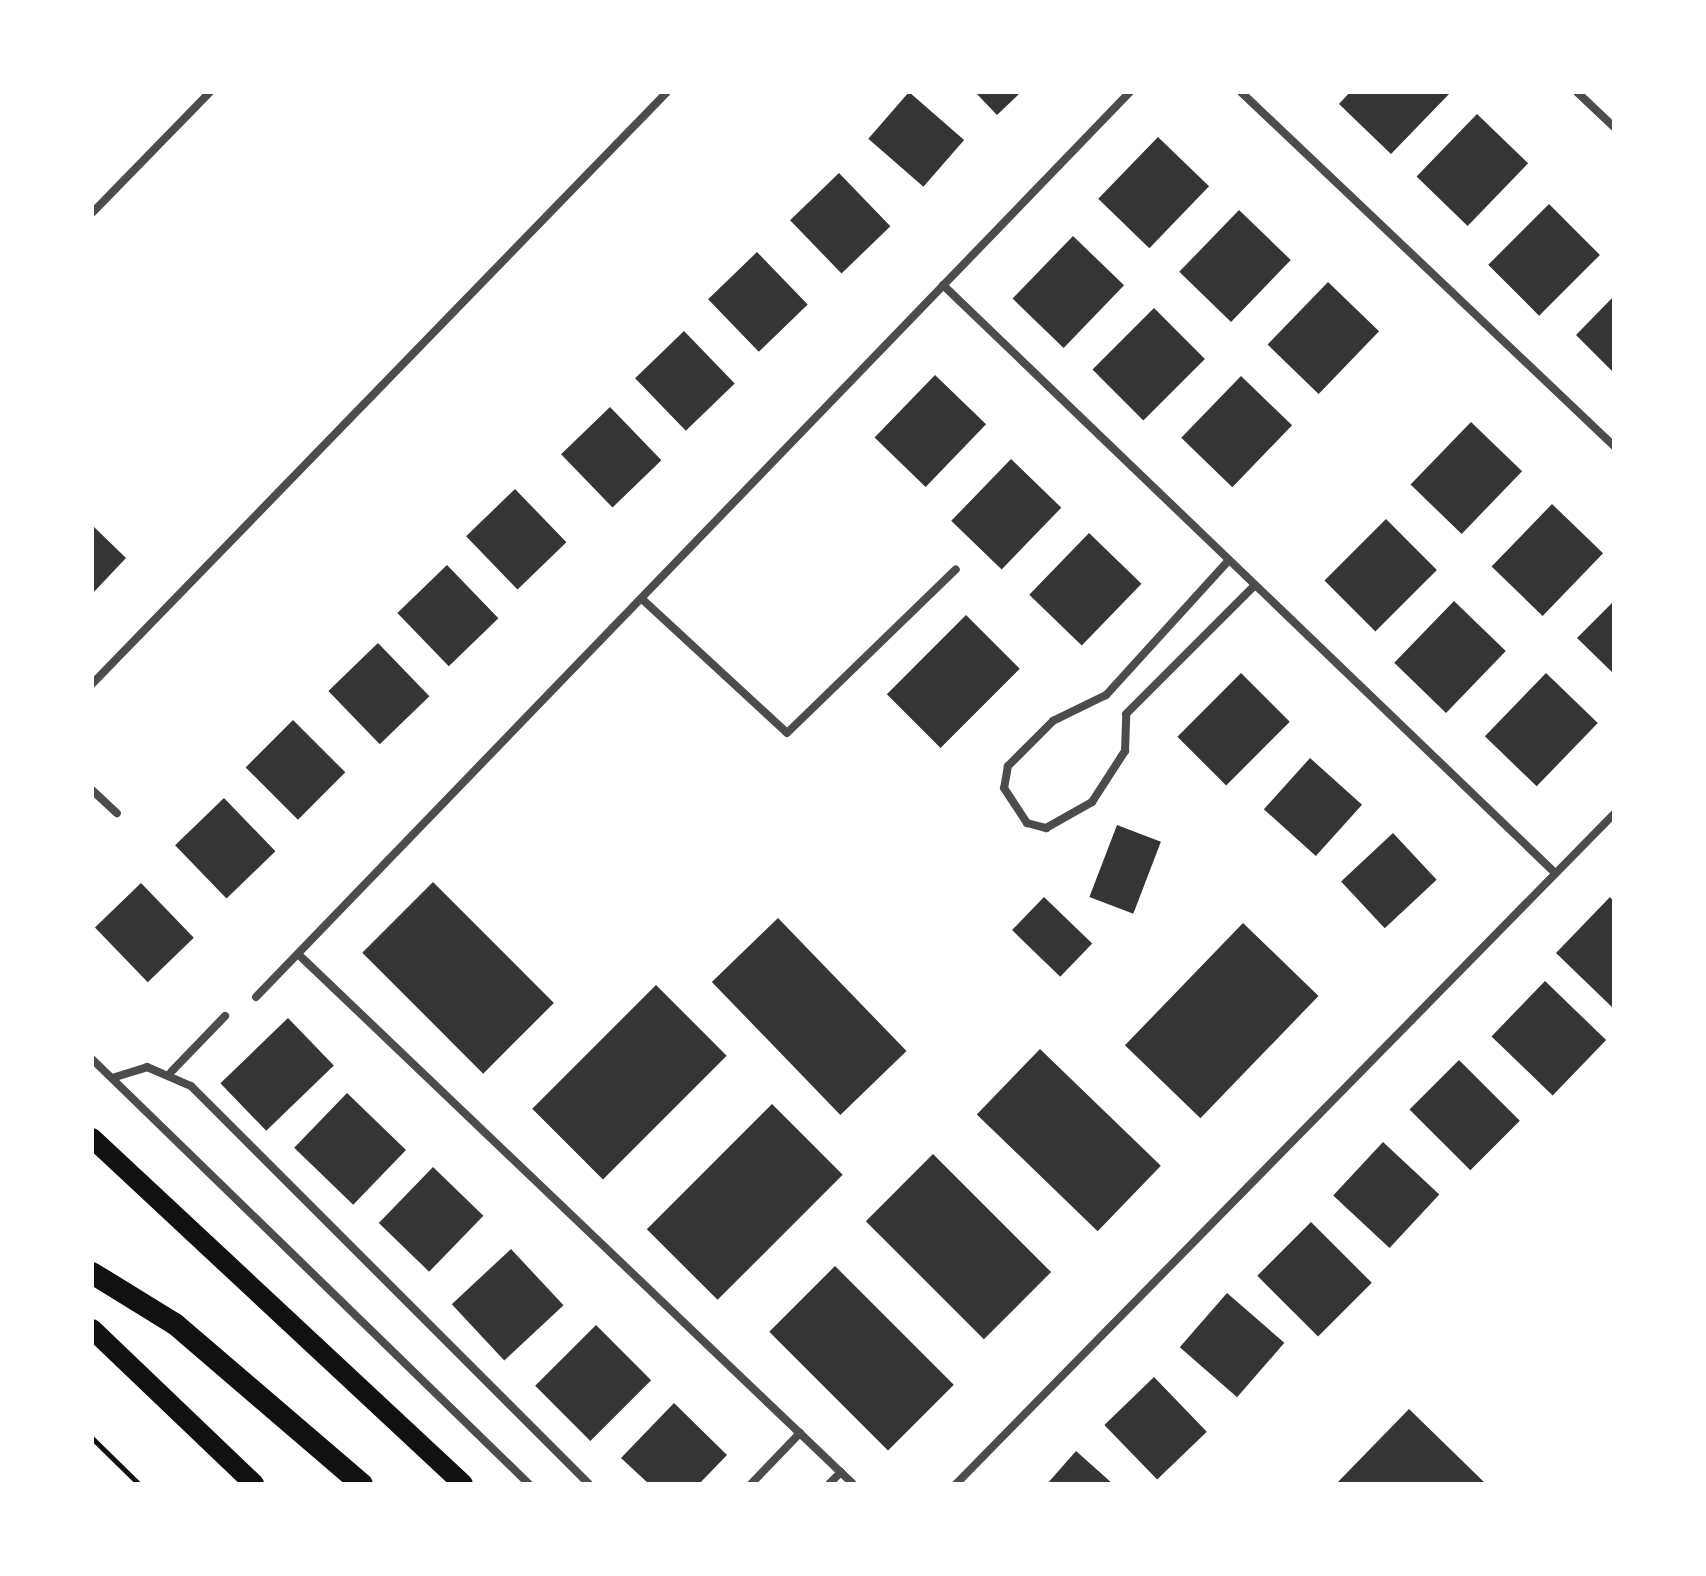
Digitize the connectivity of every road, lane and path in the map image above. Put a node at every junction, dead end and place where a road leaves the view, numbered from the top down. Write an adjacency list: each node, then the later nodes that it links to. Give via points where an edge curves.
1 (210, 92): 7 (street)
2 (667, 92): 14 (street)
3 (1130, 92): 8 (street)
4 (1241, 92): 9 (street)
5 (1577, 92): 6 (street)
6 (1614, 127)
7 (92, 213)
8 (943, 285): 10 (street); 13 (street)
9 (1614, 446)
10 (1229, 560): 12 (street); 12 (street, via 1106,695 1053,721 1008,766 1004,788 1027,823 1046,828 1092,802 1125,751 1126,714)
11 (956, 569): 13 (street, via 787,733)
12 (1255, 585): 18 (street)
13 (642, 599): 19 (street)
14 (92, 684)
15 (92, 790): 16 (street)
16 (117, 813)
17 (1614, 814): 18 (street)
18 (1555, 873): 42 (street)
19 (298, 954): 20 (street); 30 (street)
20 (256, 997)
21 (225, 1016): 23 (street)
22 (92, 1059): 24 (street)
23 (171, 1072): 24 (street, via 147,1067); 38 (street)
24 (112, 1078): 37 (street)
25 (92, 1120): 27 (main road)
26 (92, 1138): 27 (main road)
27 (131, 1171): 36 (main road)
28 (92, 1273): 35 (highway, via 175,1324)
29 (92, 1329): 34 (main road)
30 (800, 1433): 32 (street); 39 (street)
31 (92, 1438): 33 (path)
32 (841, 1472): 40 (street); 41 (street)
33 (139, 1484)
34 (254, 1484)
35 (362, 1484)
36 (463, 1484)
37 (529, 1484)
38 (589, 1484)
39 (751, 1484)
40 (829, 1484)
41 (853, 1484)
42 (956, 1484)

